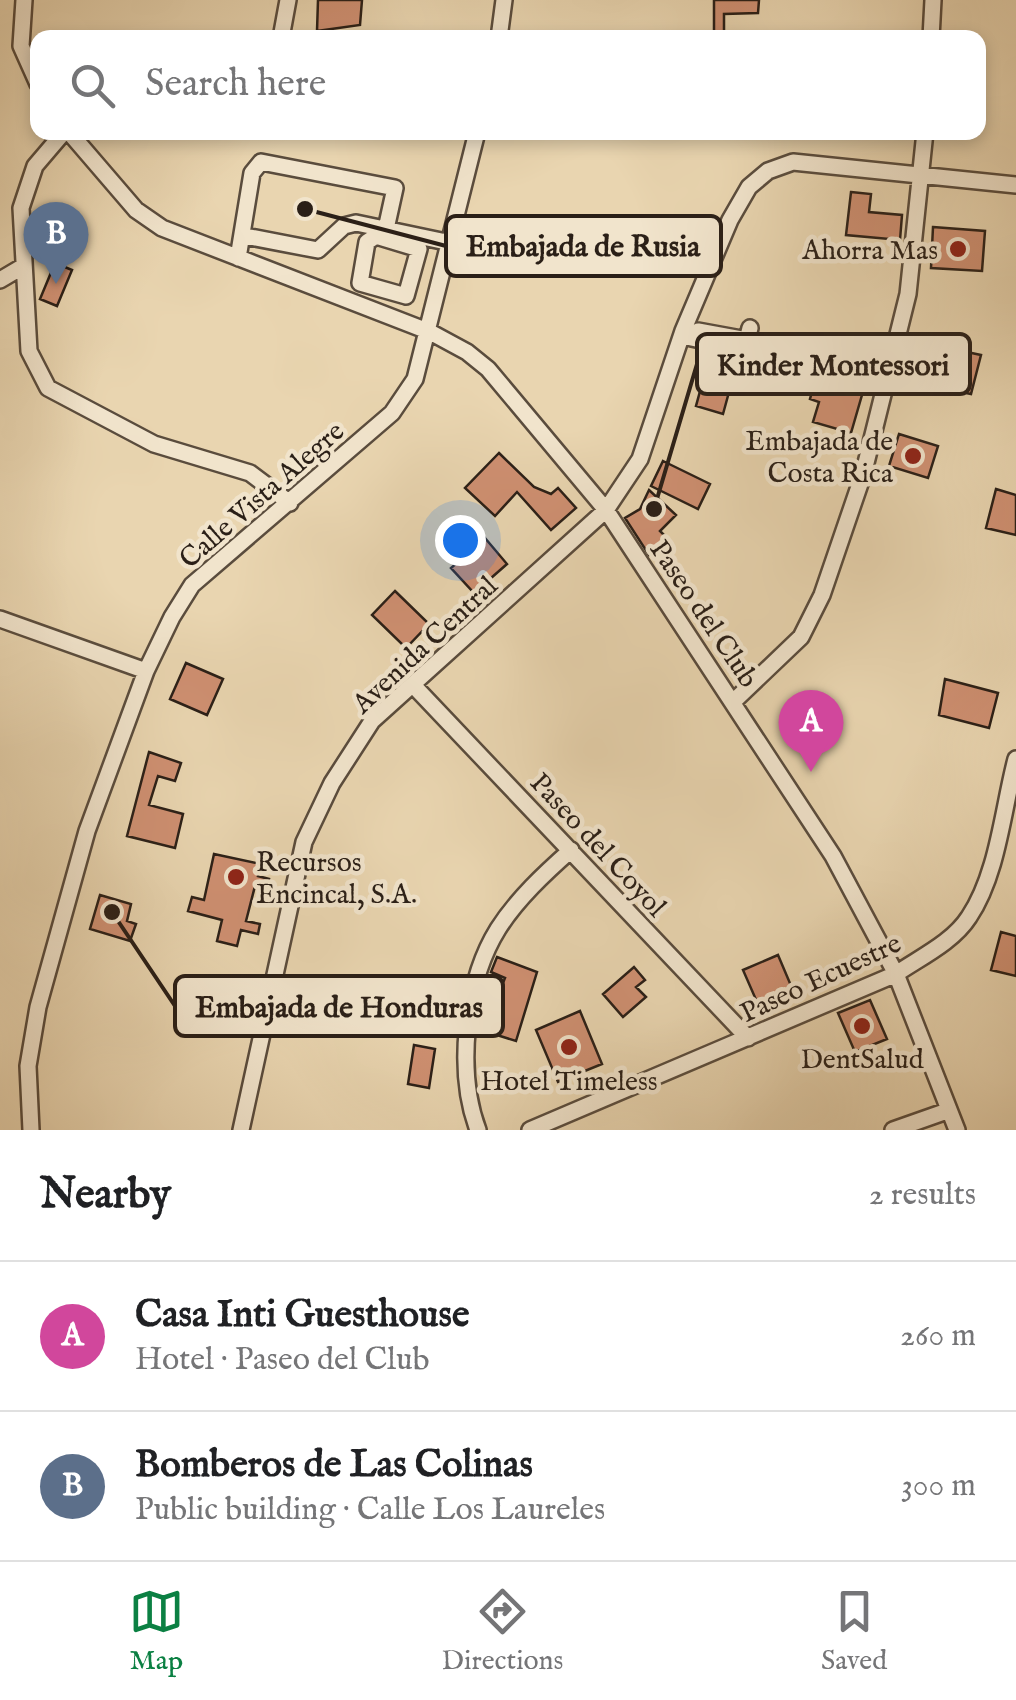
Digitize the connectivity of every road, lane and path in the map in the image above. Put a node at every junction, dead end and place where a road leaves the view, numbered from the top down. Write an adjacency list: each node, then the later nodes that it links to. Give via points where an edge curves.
1 (24, 0): 8 (street, via 21,46)
2 (288, 0): 5 (street)
3 (504, 0): 6 (street)
4 (933, 0): 7 (street)
5 (282, 30)
6 (500, 30)
7 (931, 30)
8 (30, 66)
9 (59, 140): 20 (street, via 26,185)
10 (74, 140): 19 (street, Paseo del Club, via 136,210 162,228)
11 (475, 140): 17 (street, Calle Vista Alegre)
12 (924, 140): 13 (street)
13 (922, 175): 14 (street, Avenida Central); 25 (street, Avenida Central, via 825,162 768,171 749,187 730,220); 33 (street, via 889,381 822,594 800,637)
14 (1016, 185)
15 (385, 233): 15 (street, via 368,242 360,283 406,296 419,249); 16 (street, via 395,188 260,162 240,228); 17 (street); 18 (street, via 356,223 344,226 324,248)
16 (245, 236): 18 (street); 19 (street)
17 (451, 243): 24 (street, Calle Vista Alegre)
18 (310, 249): 22 (street)
19 (238, 258): 22 (street, Paseo del Club)
20 (22, 267): 21 (street); 28 (street, via 29,350 48,388 154,444 250,473)
21 (0, 280)
22 (298, 282): 24 (street, Paseo del Club)
23 (750, 328): 25 (street, via 747,340 698,330 696,339)
24 (430, 332): 28 (street, Calle Vista Alegre, via 415,379 392,413); 29 (street, Paseo del Club, via 488,369)
25 (682, 336): 26 (street, Avenida Central)
26 (645, 447): 27 (street); 29 (street, Avenida Central)
27 (662, 457)
28 (290, 502): 31 (street, Calle Vista Alegre, via 192,585)
29 (606, 510): 32 (street, Avenida Central); 33 (street, Paseo del Club)
30 (0, 620): 31 (street)
31 (146, 671): 39 (street, Calle Vista Alegre, via 88,830 38,1006 28,1066)
32 (413, 685): 35 (street, Paseo del Coyol); 40 (street, Avenida Central, via 372,721 304,842)
33 (734, 701): 36 (street, Paseo del Club, via 833,856)
34 (1016, 759): 36 (street, Paseo Ecuestre, via 969,917)
35 (571, 850): 37 (street, Paseo del Coyol); 41 (street, via 497,931 466,1018 470,1108)
36 (896, 974): 37 (street, Paseo Ecuestre); 38 (street, Paseo del Club)
37 (748, 1038): 42 (street, Paseo Ecuestre)
38 (946, 1111): 43 (street); 44 (street, Paseo del Club)
39 (31, 1130)
40 (240, 1130)
41 (478, 1130)
42 (530, 1130)
43 (893, 1130)
44 (957, 1130)

